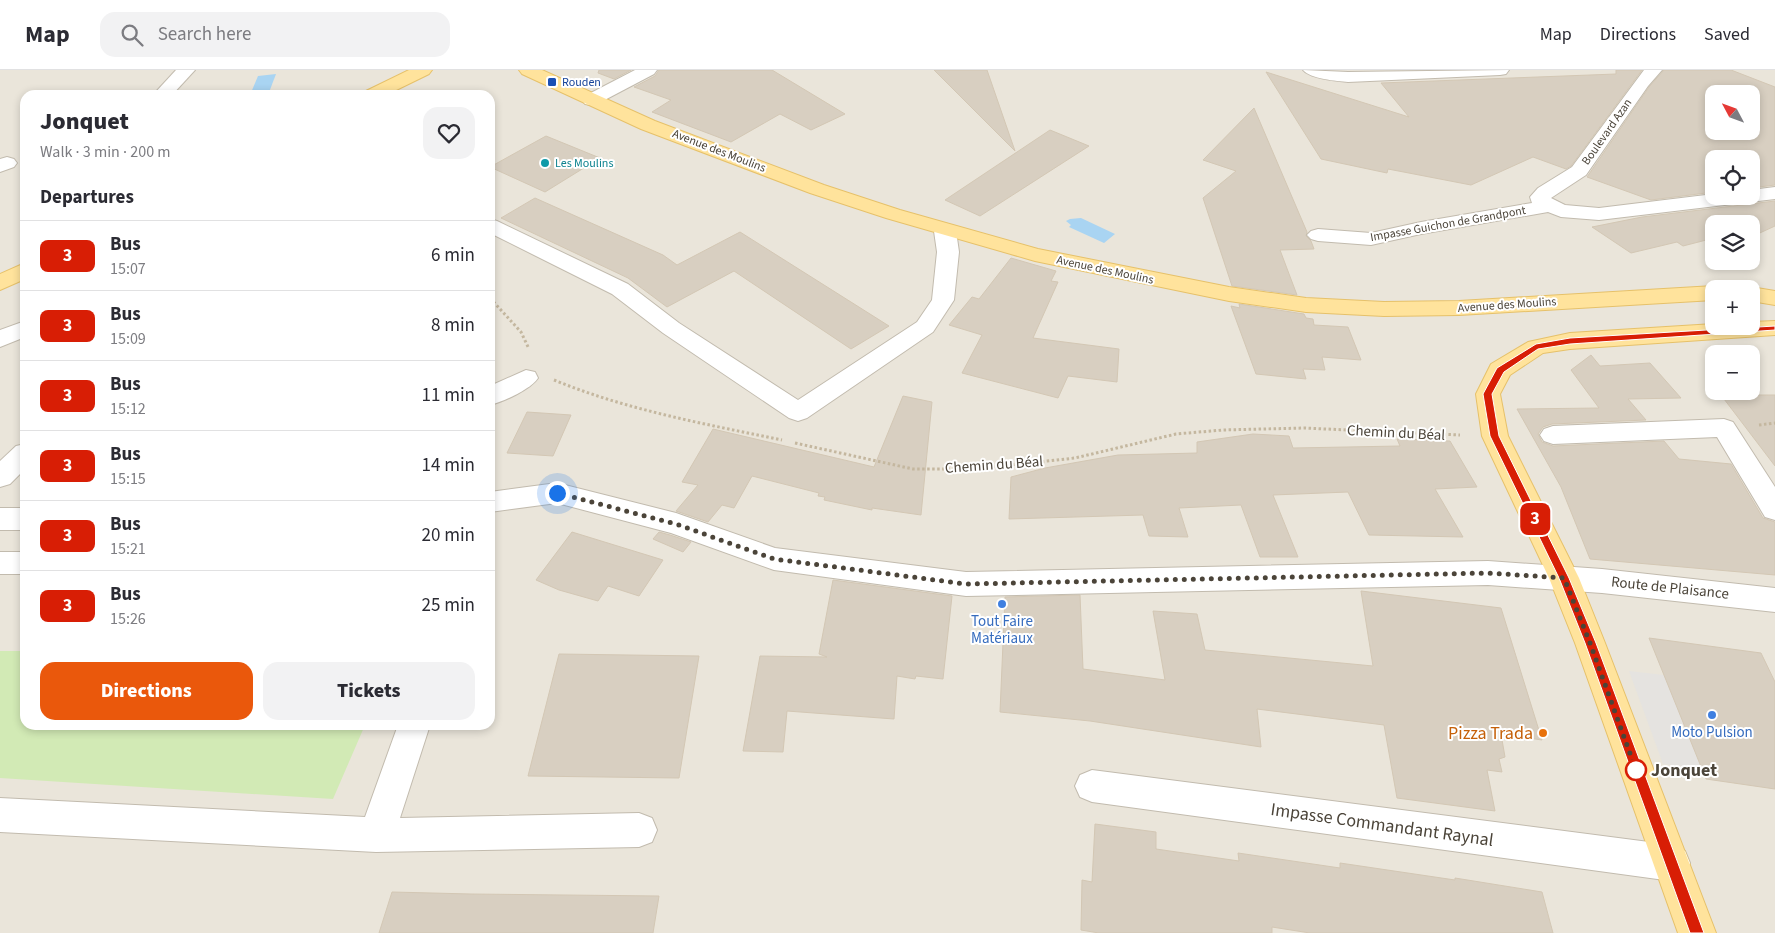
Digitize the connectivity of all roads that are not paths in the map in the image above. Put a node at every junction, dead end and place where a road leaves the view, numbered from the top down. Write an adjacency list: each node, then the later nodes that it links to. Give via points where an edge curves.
1 (186, 70): 8 (street)
2 (423, 70): 9 (main road)
3 (528, 70): 10 (main road, Avenue des Moulins)
4 (648, 70): 10 (street)
5 (1312, 70): 6 (street, via 1348,77)
6 (1500, 70)
7 (1653, 70): 14 (street, Boulevard Azan, via 1579,171 1540,197)
8 (167, 90)
9 (382, 90)
10 (591, 100): 16 (main road, Avenue des Moulins, via 817,189)
11 (1775, 193): 12 (street)
12 (1760, 195)
13 (1705, 201): 14 (street, via 1598,214)
14 (1549, 206): 17 (street, Impasse Guichon de Grandpont, via 1371,240)
15 (495, 228): 16 (street, via 620,290 671,328 798,412 924,327 943,300 948,252)
16 (945, 231): 20 (main road, Avenue des Moulins, via 1083,266 1306,306 1459,308)
17 (1318, 235)
18 (20, 272): 19 (main road)
19 (0, 282)
20 (1705, 293)
21 (1760, 296): 22 (main road)
22 (1775, 298)
23 (1775, 328): 37 (main road, via 1570,341 1536,347 1500,370 1488,394 1494,436)
24 (20, 330): 25 (street)
25 (0, 339)
26 (536, 377): 27 (street)
27 (495, 395)
28 (1553, 435): 32 (street, via 1724,428)
29 (20, 458): 30 (street)
30 (0, 477)
31 (495, 505): 37 (street, Route de Plaisance, via 557,493 676,524 774,559 966,584 1488,573)
32 (1775, 510)
33 (20, 518): 34 (street)
34 (0, 519)
35 (0, 563): 36 (street)
36 (20, 563)
37 (1564, 578): 38 (street, Route de Plaisance); 44 (main road)
38 (1775, 600)
39 (412, 730): 43 (street)
40 (1092, 786): 44 (street, Impasse Commandant Raynal)
41 (0, 816): 43 (street)
42 (639, 830): 43 (street)
43 (376, 835)
44 (1672, 863): 45 (main road)
45 (1697, 933)

